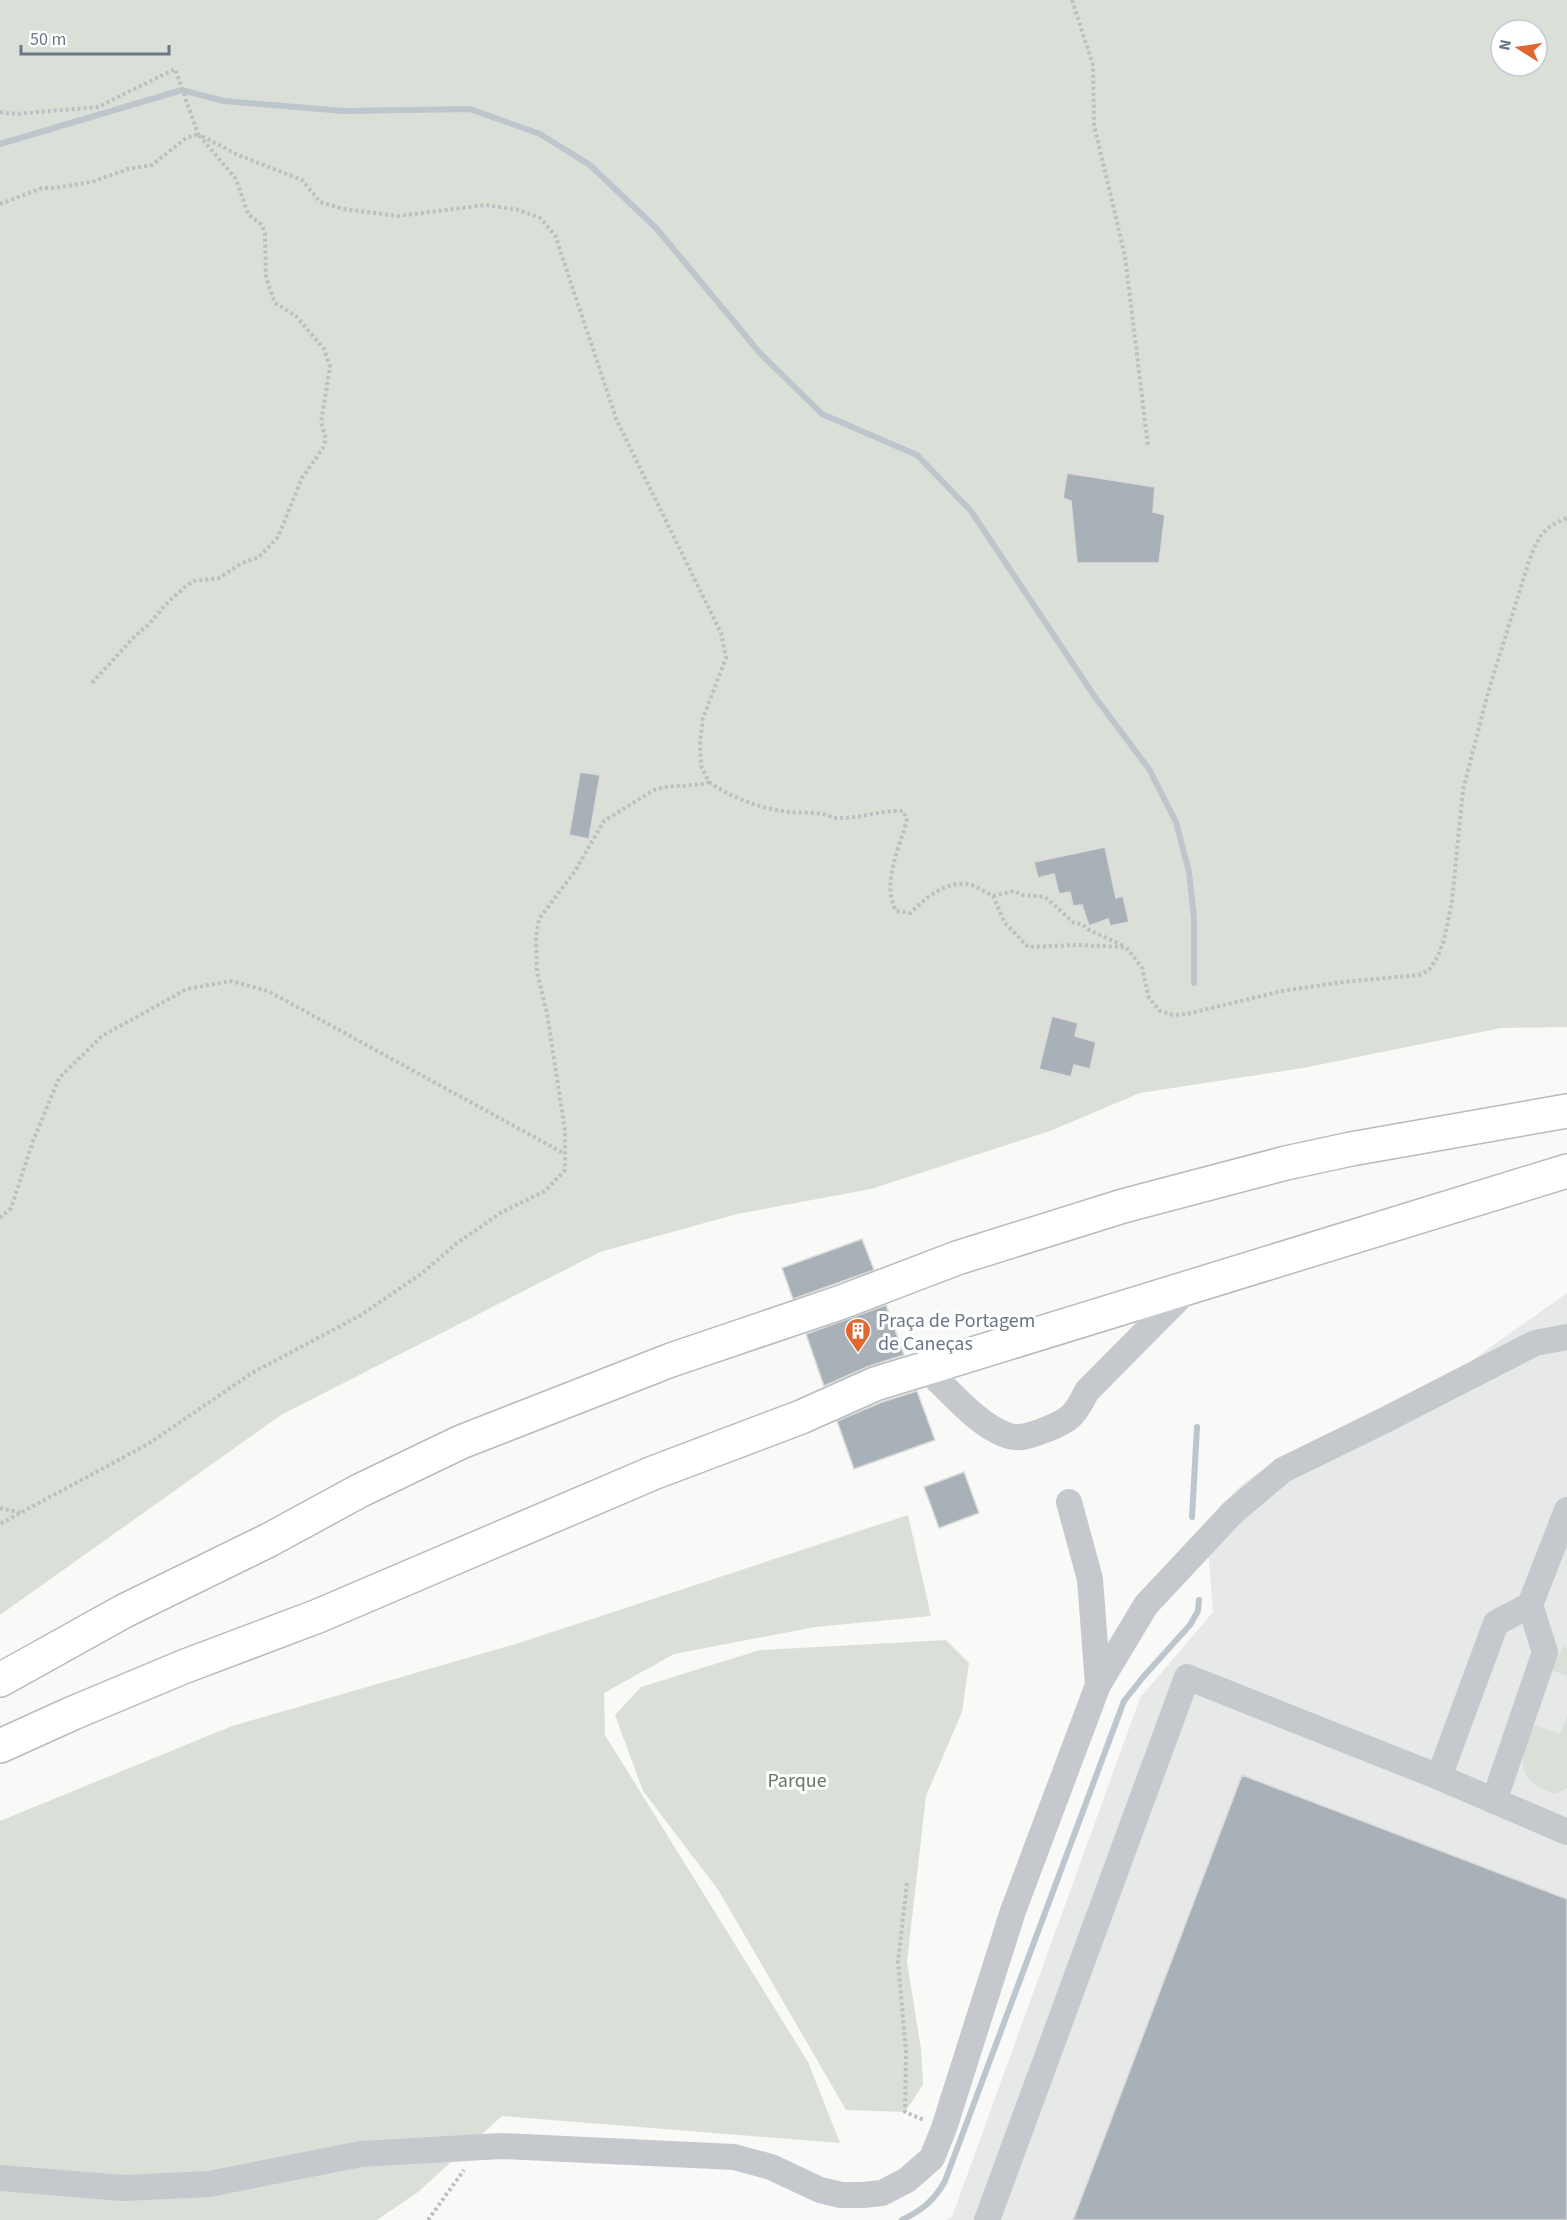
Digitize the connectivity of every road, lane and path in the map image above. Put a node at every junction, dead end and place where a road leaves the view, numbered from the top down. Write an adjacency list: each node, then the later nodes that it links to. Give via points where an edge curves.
1 (1072, 0): 5 (path, via 1093,65 1094,125 1125,256)
2 (0, 112): 3 (path, via 98,107 175,69)
3 (198, 134): 4 (path, via 186,138 152,165 92,182 42,188); 7 (path, via 236,179 248,214 262,225 266,278 275,303 296,316 324,349 330,367 321,422 326,440 302,478 278,537 259,557 242,562 219,578 186,586); 8 (path, via 238,155 302,180 320,202 343,209 398,216 486,205 540,218 555,234 617,421 721,633 726,658 703,718 700,742 701,766)
4 (0, 204)
5 (1148, 446)
6 (1567, 518): 10 (path, via 1544,530 1537,540 1487,696 1463,790 1452,901 1444,940 1429,970 1408,978 1282,991 1173,1015 1160,1011 1149,998 1142,968)
7 (91, 684)
8 (709, 782): 9 (path, via 746,802 788,812 837,819 903,811 907,819 892,871 890,899 896,911 910,913 931,893 950,886 968,884); 12 (path, via 654,790 604,820 575,871 539,920 537,972 547,1012)
9 (993, 896): 10 (path, via 1014,891 1045,897 1074,923); 10 (path, via 1005,923 1028,947)
10 (1126, 947)
11 (1567, 1111): 24 (highway, via 1286,1163 1123,1206 957,1258 671,1360 451,1447 134,1606)
12 (565, 1155): 14 (path, via 268,991 231,981 187,989 102,1036 59,1078 11,1208); 21 (path, via 565,1170 545,1191 502,1212 361,1316 252,1373 148,1444)
13 (1567, 1171): 15 (highway)
14 (0, 1218)
15 (1190, 1287): 17 (highway); 17 (street, via 1087,1390 1067,1421 1027,1436 1010,1437 987,1426)
16 (1567, 1337): 25 (street, via 1535,1343 1283,1470 1233,1512 1146,1605)
17 (926, 1369): 26 (highway, via 875,1384 801,1417 653,1473)
18 (1070, 1503): 25 (street, via 1090,1579)
19 (0, 1509): 21 (path)
20 (1567, 1510): 23 (street)
21 (22, 1513): 22 (path)
22 (0, 1524)
23 (1530, 1605): 27 (street, via 1496,1623); 28 (street, via 1545,1652)
24 (0, 1680)
25 (1098, 1685): 31 (street, via 1013,1911)
26 (0, 1746)
27 (1439, 1777): 28 (street); 35 (street, via 1187,1677)
28 (1494, 1801): 29 (street)
29 (1567, 1832)
30 (907, 1883): 31 (path, via 898,1962 906,2051 905,2112)
31 (944, 2128): 32 (street, via 932,2157 907,2180 882,2193 863,2196 820,2190 771,2167 734,2157)
32 (480, 2148): 33 (street, via 361,2154 209,2184 123,2187); 34 (path)
33 (0, 2178)
34 (428, 2220)
35 (987, 2220)

